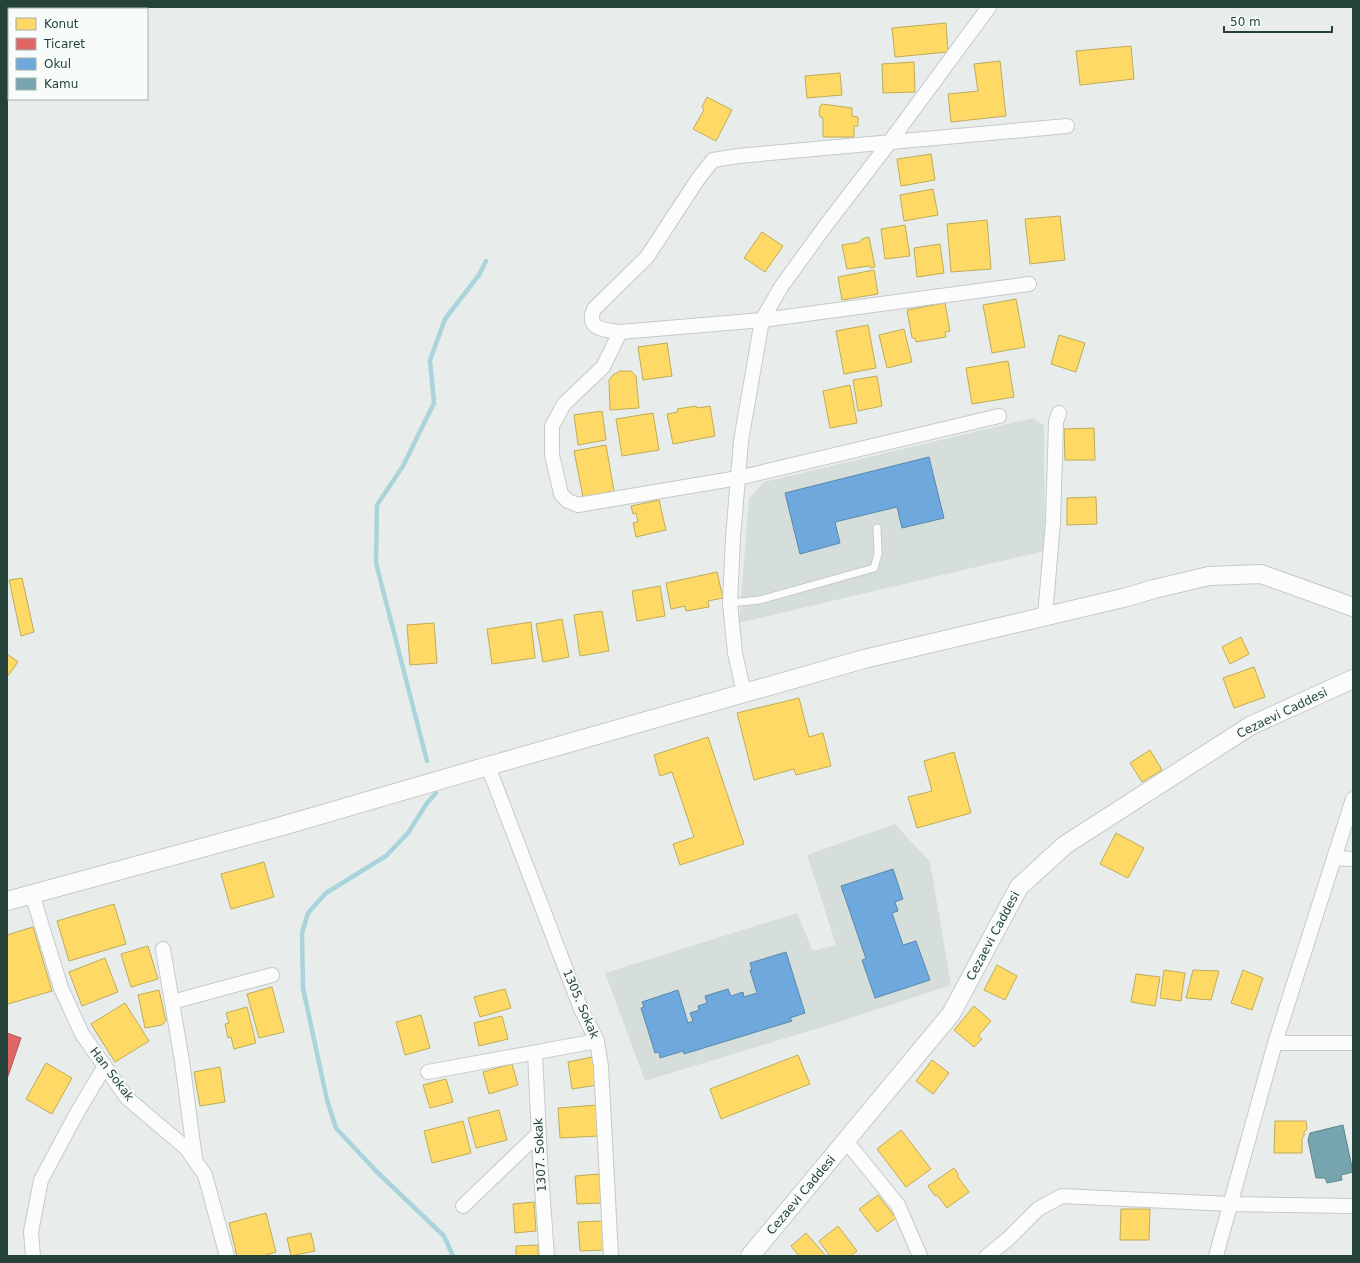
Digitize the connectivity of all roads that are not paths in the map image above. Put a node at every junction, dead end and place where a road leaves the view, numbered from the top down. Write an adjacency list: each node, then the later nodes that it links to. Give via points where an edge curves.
1 (990, 7): 3 (street)
2 (1067, 126): 3 (street)
3 (890, 142): 5 (street, via 781,287); 6 (street, via 713,160 647,257 594,309 591,316 593,323 600,329)
4 (1029, 284): 5 (street)
5 (762, 320): 6 (street); 9 (street, via 741,441)
6 (620, 332): 9 (street, via 603,366 564,404 552,426 552,454 561,494 568,501 578,505)
7 (1059, 413): 13 (street, via 1056,422 1053,522)
8 (999, 416): 9 (street)
9 (738, 478): 11 (street)
10 (877, 528): 11 (lane, via 878,554 874,568 760,600)
11 (730, 603): 15 (street, via 735,653)
12 (1353, 607): 13 (street, via 1261,574 1209,576)
13 (1045, 616): 15 (street, via 864,658)
14 (1353, 679): 32 (street, Cezaevi Caddesi, via 1250,726 1065,845 1019,887 951,1014)
15 (744, 693): 16 (street)
16 (488, 766): 20 (street, via 282,826); 25 (street, 1305. Sokak, via 581,1009)
17 (1353, 799): 18 (street)
18 (1334, 858): 19 (street); 26 (street)
19 (1353, 860)
20 (32, 894): 21 (street); 29 (street, Han Sokak, via 61,988 82,1034)
21 (7, 901)
22 (163, 949): 24 (street)
23 (272, 975): 24 (street)
24 (172, 1002): 33 (street)
25 (597, 1040): 28 (street); 40 (street, 1305. Sokak, via 601,1066)
26 (1275, 1043): 27 (street); 34 (street)
27 (1353, 1043)
28 (535, 1053): 30 (street); 31 (street, 1307. Sokak)
29 (105, 1066): 33 (street, Han Sokak, via 127,1098 186,1148); 37 (street, via 41,1180 31,1232)
30 (428, 1072)
31 (538, 1134): 35 (street); 39 (street, 1307. Sokak)
32 (846, 1141): 41 (street, Cezaevi Caddesi); 42 (street, via 898,1206)
33 (196, 1162): 38 (street, Han Sokak, via 205,1175)
34 (1230, 1204): 36 (street); 43 (street, via 1062,1196 1038,1209); 44 (street)
35 (463, 1206)
36 (1353, 1206)
37 (33, 1256)
38 (226, 1256)
39 (547, 1256)
40 (611, 1256)
41 (750, 1256)
42 (920, 1256)
43 (988, 1256)
44 (1216, 1256)

